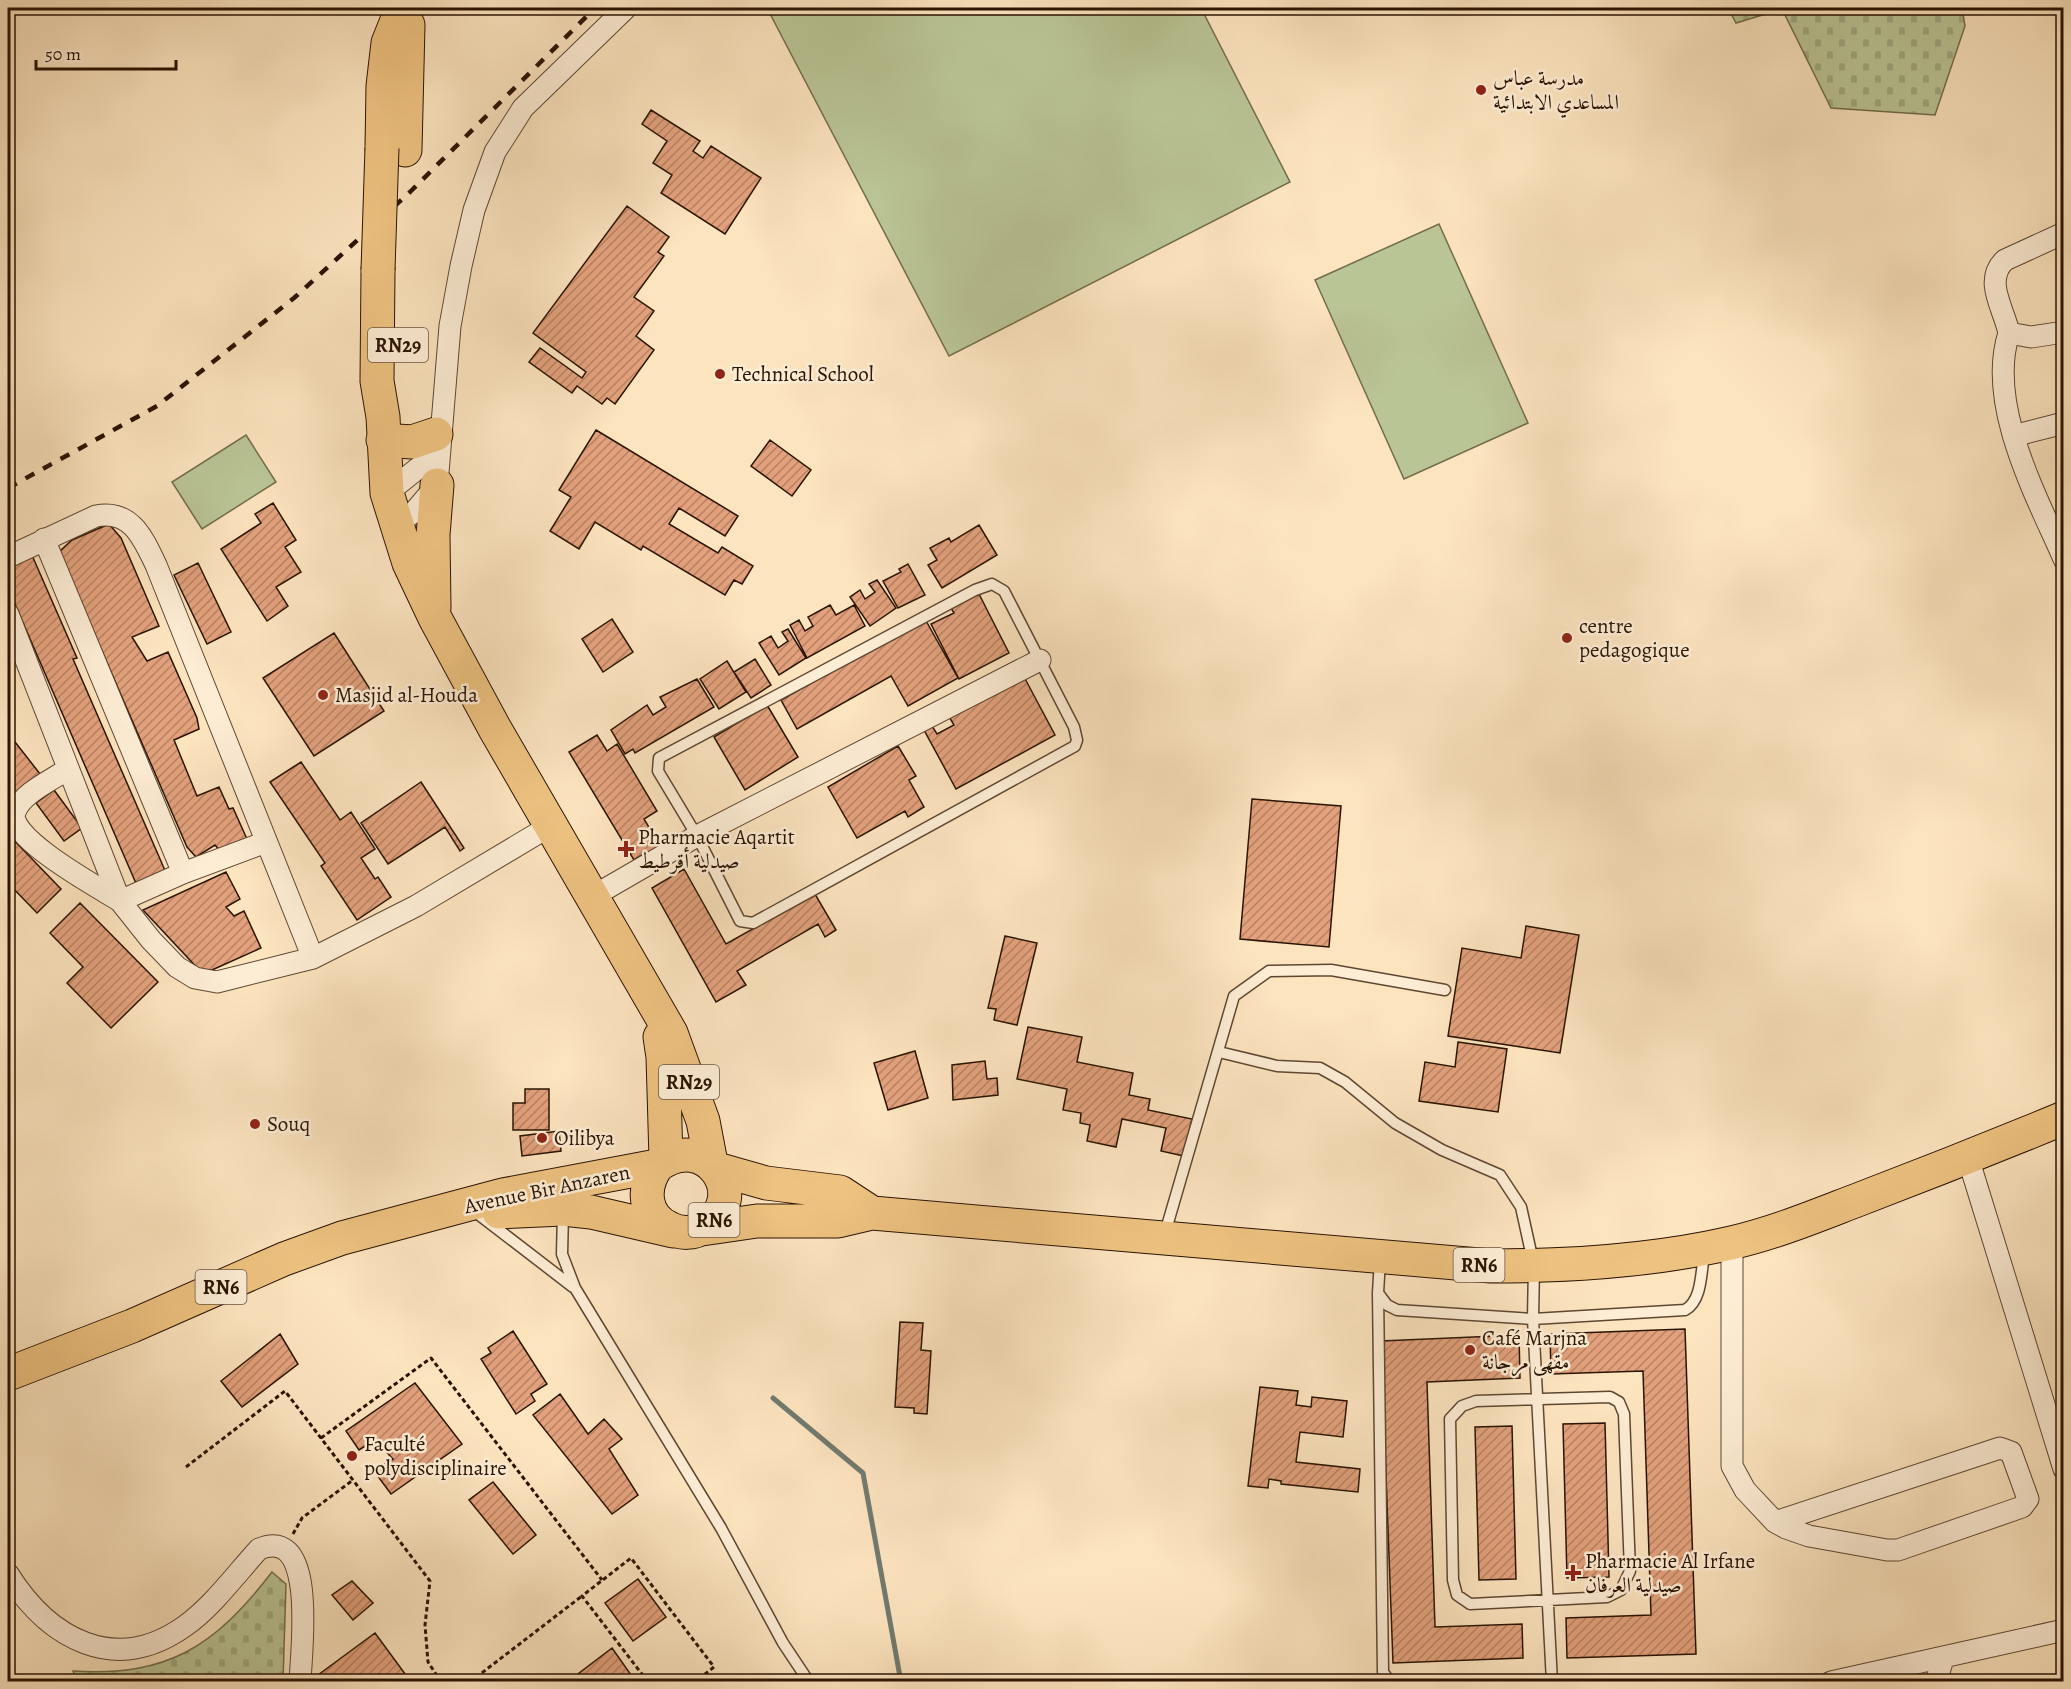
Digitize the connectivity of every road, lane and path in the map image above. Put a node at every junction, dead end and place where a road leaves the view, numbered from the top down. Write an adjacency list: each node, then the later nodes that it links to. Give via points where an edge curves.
1 (405, 8): 8 (main road, RN29, via 409,43 393,149 389,270 396,382)
2 (626, 8): 7 (street, via 523,108 495,152 474,210 461,266)
3 (2064, 233): 5 (street, via 2005,260 1995,272 1995,287)
4 (2064, 332): 5 (street, via 2031,337)
5 (2009, 333): 9 (street, via 2002,362)
6 (2064, 423): 9 (street)
7 (440, 426): 8 (main road, via 412,442); 10 (street); 11 (street, via 422,465)
8 (383, 428): 11 (main road, RN29)
9 (2014, 438): 12 (street, via 2014,446)
10 (437, 485): 13 (street, via 414,512); 18 (main road, via 433,535)
11 (387, 493): 13 (main road, RN29)
12 (2056, 522): 16 (street)
13 (395, 525): 18 (main road, RN29)
14 (44, 539): 15 (street); 23 (street, via 109,513 126,520 143,539); 24 (street)
15 (8, 557)
16 (2064, 559)
17 (8, 614): 20 (street)
18 (435, 618): 21 (main road, RN29)
19 (1040, 660): 22 (street); 22 (lane, via 1004,591 992,585 975,590 659,759 658,771); 22 (lane, via 1074,727 1075,746 753,923 744,924 737,918)
20 (68, 768): 26 (street); 26 (street, via 19,805 14,820 48,855)
21 (550, 826): 25 (main road, RN29); 27 (street, via 416,906)
22 (697, 836): 25 (street)
23 (266, 843): 24 (street); 27 (street)
24 (183, 873): 26 (street)
25 (590, 898): 29 (main road, RN29)
26 (120, 900): 27 (street, via 151,940 177,967 195,978 217,982)
27 (313, 958)
28 (1445, 990): 30 (lane, via 1331,970 1269,971 1234,996)
29 (654, 1005): 33 (main road, RN29, via 663,1057); 34 (main road, RN29, via 671,1033 686,1071)
30 (1219, 1052): 40 (lane); 43 (lane, via 1277,1066 1320,1068 1345,1082 1395,1123 1442,1150 1500,1175 1521,1207)
31 (2064, 1118): 32 (main road, RN6)
32 (1968, 1158): 41 (main road, RN6, via 1791,1225); 51 (street)
33 (662, 1162): 34 (main road, RN6, via 689,1154); 36 (main road, Avenue Bir Anzaren / RN6); 39 (main road, RN6, via 651,1175 646,1197 655,1218)
34 (714, 1166): 37 (main road, RN6, via 766,1183 840,1192); 39 (main road, RN6, via 724,1185 724,1202 712,1222)
35 (563, 1209): 38 (main road, Avenue Bir Anzaren / RN6); 39 (main road, Avenue Bir Anzaren / RN6); 44 (lane, via 562,1254)
36 (438, 1212): 38 (main road, Avenue Bir Anzaren / RN6); 47 (main road, Avenue Bir Anzaren / RN6, via 342,1238 284,1259 132,1326)
37 (872, 1213): 39 (main road, RN6, via 838,1221 731,1222); 40 (main road, RN6)
38 (478, 1214): 44 (lane)
39 (688, 1230)
40 (1163, 1239): 42 (main road, RN6)
41 (1718, 1246): 43 (main road, RN6, via 1671,1255); 46 (lane, via 1693,1306 1685,1310); 53 (street, via 1732,1466 1745,1490)
42 (1380, 1257): 43 (main road, RN6); 45 (lane)
43 (1534, 1266): 46 (lane)
44 (575, 1288): 66 (lane, via 721,1528)
45 (1378, 1293): 46 (lane, via 1397,1310); 67 (lane, via 1383,1672)
46 (1533, 1319): 48 (lane)
47 (8, 1374)
48 (1536, 1400): 58 (lane); 58 (lane, via 1610,1397 1619,1402 1624,1414 1630,1571 1622,1590 1607,1597); 58 (lane, via 1476,1401 1462,1406 1450,1419 1453,1580 1457,1595 1470,1604)
49 (321, 1438): 50 (path, via 285,1392); 52 (path); 56 (path, via 431,1358)
50 (186, 1467)
51 (2064, 1469)
52 (353, 1480): 54 (path, via 302,1518); 62 (path, via 430,1581 425,1625 428,1662)
53 (1775, 1522): 53 (street, via 1809,1536 1898,1550 2022,1507 2028,1499 2011,1452 2000,1448)
54 (284, 1549): 55 (street, via 269,1545 259,1549 186,1625 154,1642 117,1650 86,1646 58,1629 31,1604); 61 (street, via 293,1556 301,1576)
55 (8, 1574)
56 (602, 1580): 57 (path); 65 (path, via 631,1558 714,1667)
57 (582, 1596): 63 (path); 64 (path)
58 (1547, 1602): 68 (lane)
59 (2064, 1630): 60 (street)
60 (1943, 1659): 69 (street); 70 (street)
61 (300, 1682)
62 (441, 1682)
63 (470, 1682)
64 (648, 1682)
65 (696, 1682)
66 (808, 1682)
67 (1390, 1682)
68 (1552, 1682)
69 (1831, 1682)
70 (1936, 1682)

